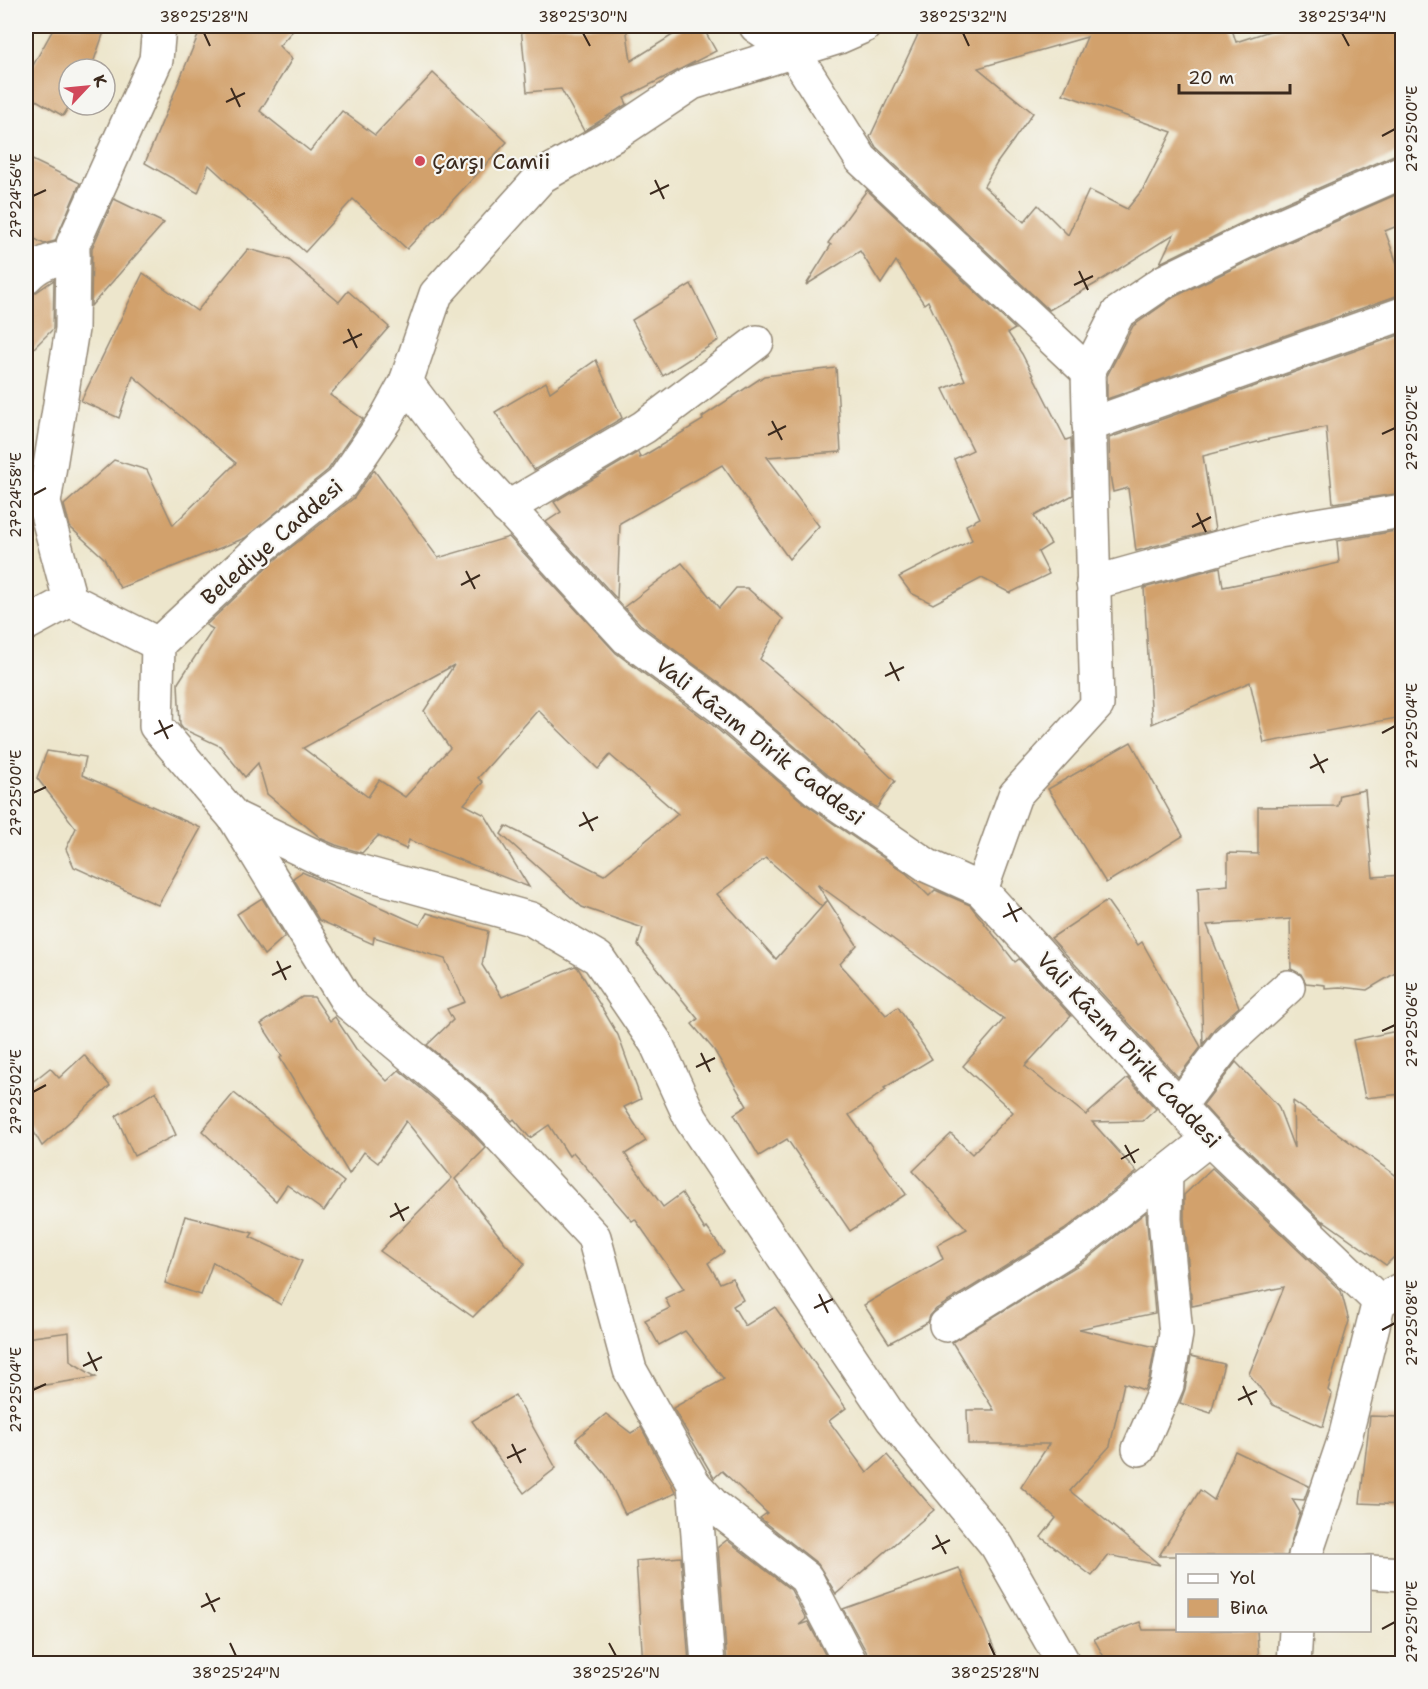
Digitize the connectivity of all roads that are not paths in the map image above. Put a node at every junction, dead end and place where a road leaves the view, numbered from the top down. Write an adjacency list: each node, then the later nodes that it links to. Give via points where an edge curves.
1 (159, 26): 6 (street, via 156,60 73,244)
2 (756, 26): 4 (street)
3 (864, 26): 4 (street, Belediye Caddesi)
4 (793, 51): 10 (street, via 861,159); 11 (street, Belediye Caddesi, via 692,83 614,135 542,176 436,294)
5 (1402, 172): 10 (street, via 1165,280 1118,313)
6 (73, 256): 7 (street, via 44,262); 13 (street, via 72,329)
7 (26, 277)
8 (1402, 314): 12 (street)
9 (757, 342): 14 (street, via 644,427)
10 (1088, 372): 12 (street)
11 (406, 382): 14 (street, Vali Kâzım Dirik Caddesi, via 466,462); 19 (street, Belediye Caddesi, via 342,483 264,545)
12 (1089, 425): 16 (street)
13 (35, 499): 17 (street)
14 (507, 508): 21 (street, Vali Kâzım Dirik Caddesi, via 627,638 722,708 817,790 928,866)
15 (1402, 511): 16 (street, via 1279,531)
16 (1093, 583): 21 (street, via 1097,705 1015,795)
17 (69, 600): 18 (street); 19 (street)
18 (26, 624)
19 (158, 644): 20 (street, via 156,726)
20 (234, 817): 30 (street, via 348,1003 474,1108 594,1237 630,1370); 37 (street, via 329,863 531,919 598,958 656,1043 691,1119 892,1419 998,1546)
21 (981, 890): 23 (street, Vali Kâzım Dirik Caddesi)
22 (1288, 987): 23 (street, via 1228,1042)
23 (1179, 1106): 24 (street, Vali Kâzım Dirik Caddesi)
24 (1209, 1139): 25 (street); 27 (street, Vali Kâzım Dirik Caddesi)
25 (1166, 1173): 28 (street, via 1075,1245); 29 (street, via 1165,1219 1176,1334 1167,1385)
26 (1402, 1269): 27 (street)
27 (1391, 1295): 31 (street)
28 (946, 1325)
29 (1139, 1449)
30 (694, 1484): 35 (street); 36 (street, via 714,1506 806,1578)
31 (1306, 1554)
32 (1371, 1572): 33 (street)
33 (1402, 1574)
34 (1296, 1632): 38 (street)
35 (708, 1664)
36 (851, 1664)
37 (1064, 1664)
38 (1294, 1664)

